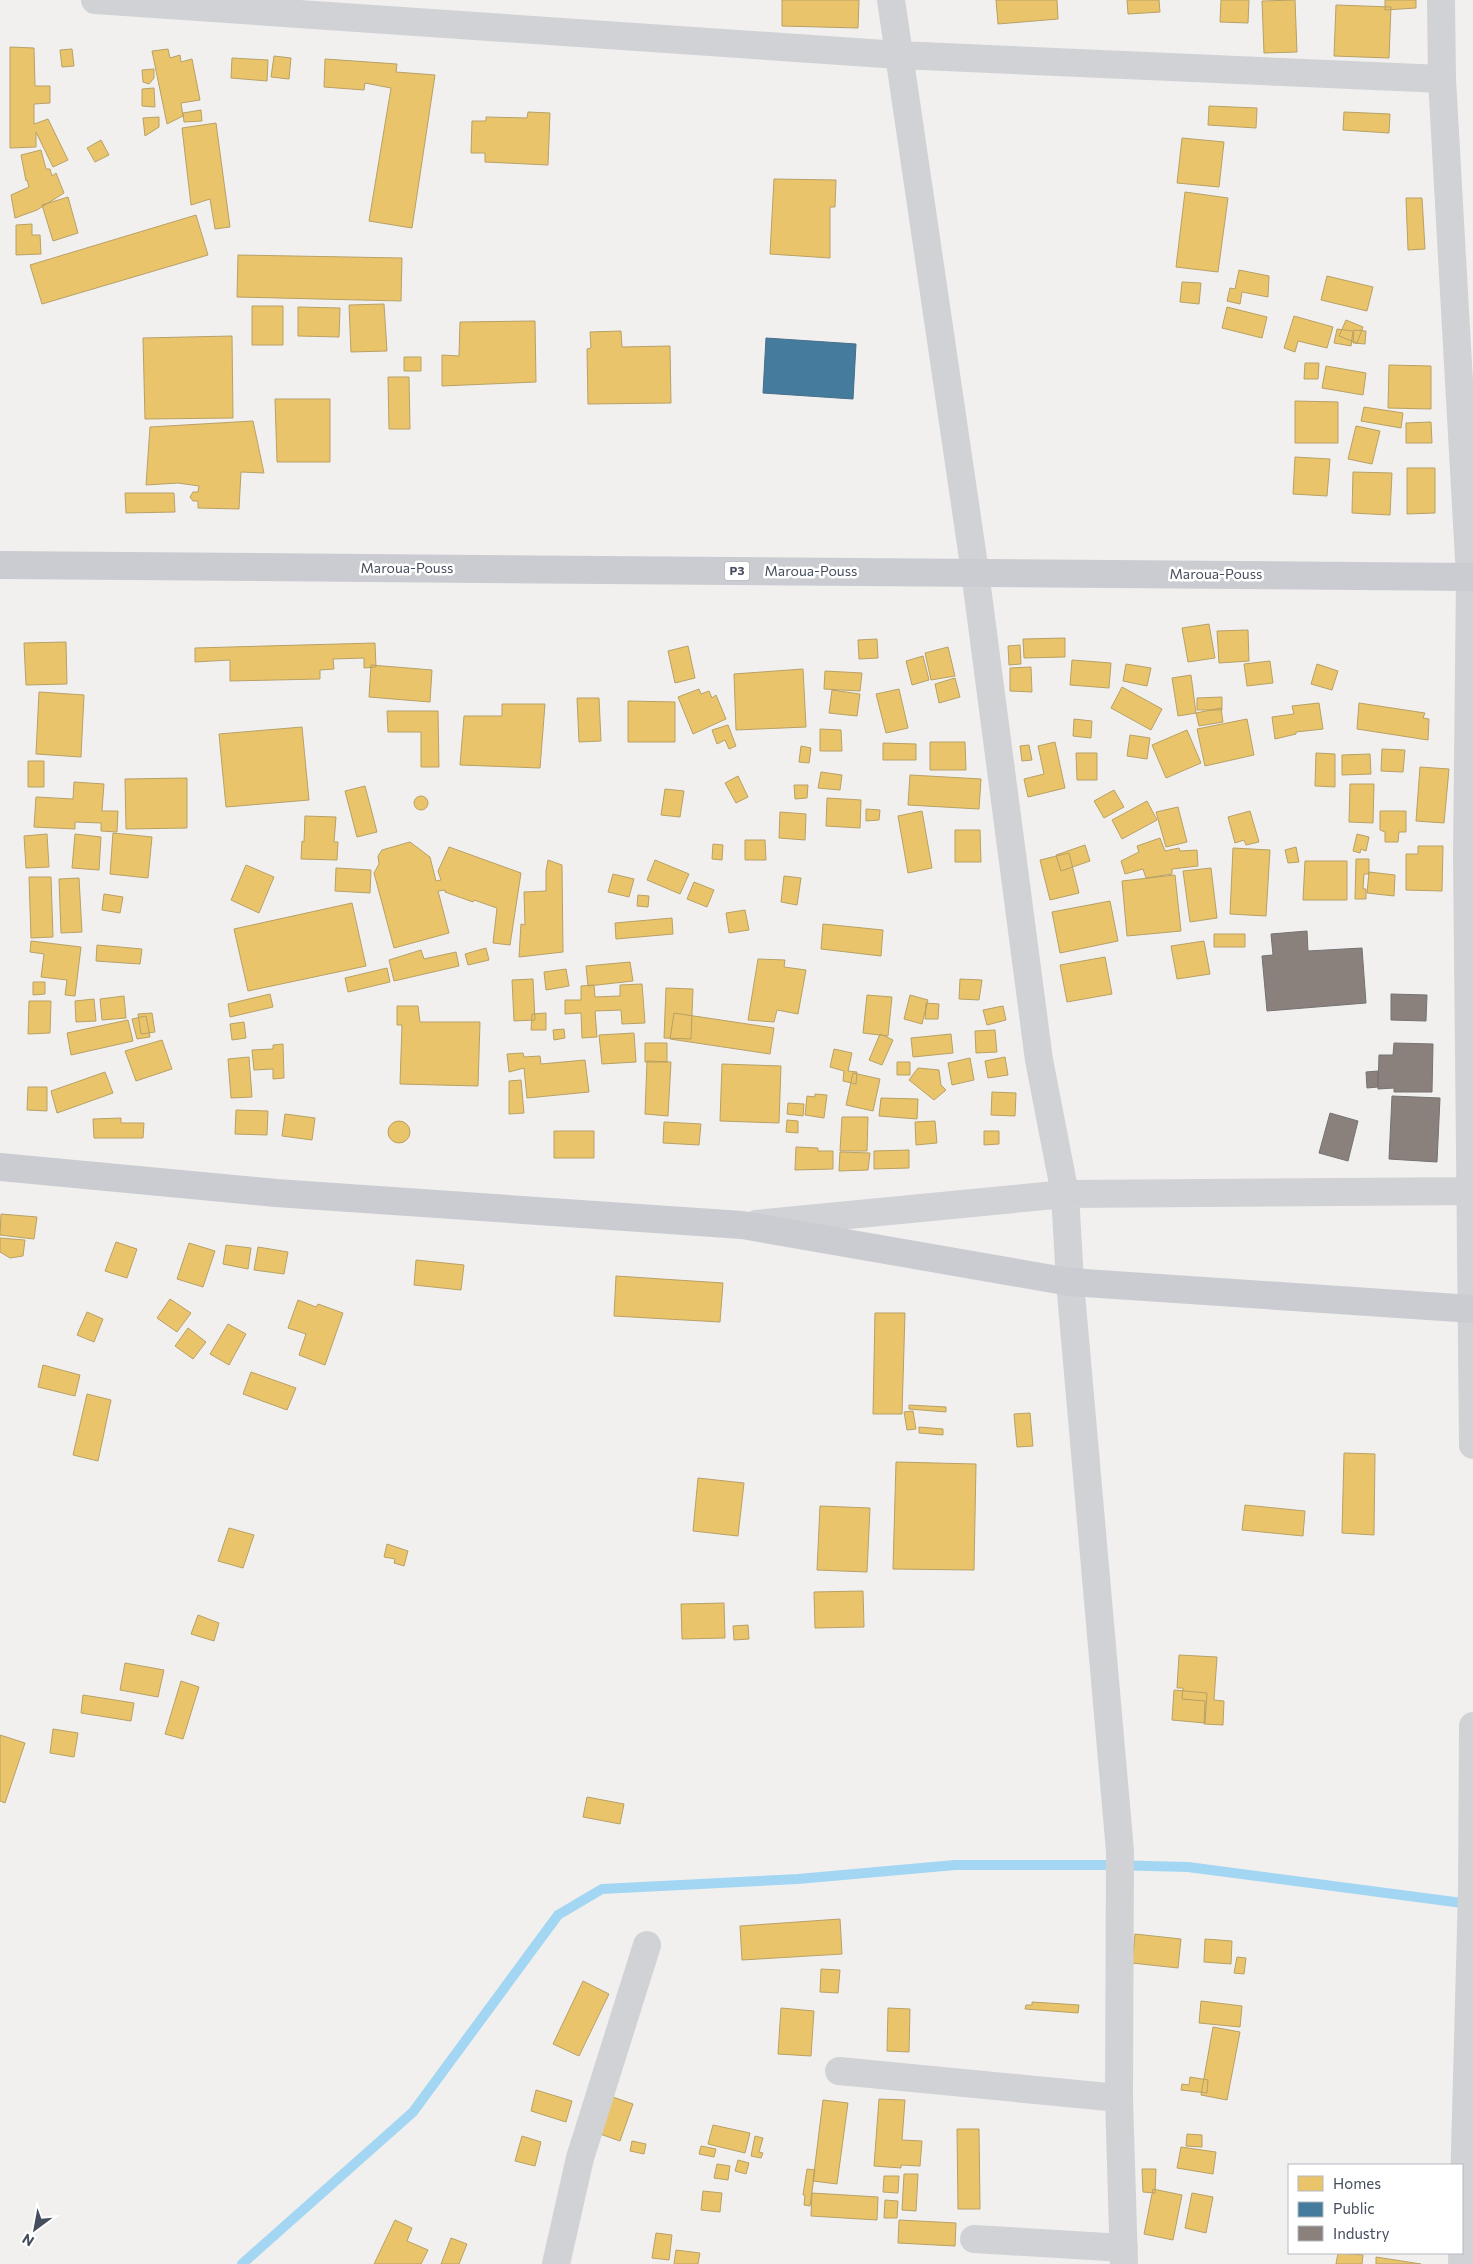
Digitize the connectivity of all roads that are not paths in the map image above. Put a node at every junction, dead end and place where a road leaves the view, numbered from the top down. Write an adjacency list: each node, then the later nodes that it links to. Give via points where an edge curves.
1 (95, 0): 4 (street)
2 (891, 0): 4 (street)
3 (1441, 0): 5 (street)
4 (899, 55): 5 (street); 7 (street)
5 (1442, 79): 8 (street)
6 (0, 565): 7 (main road, Maroua-Pouss / P3)
7 (975, 572): 8 (main road, Maroua-Pouss / P3); 11 (street, via 1039,1060)
8 (1472, 577): 10 (street, via 1467,866)
9 (0, 1167): 12 (main road, via 276,1193)
10 (1472, 1192): 11 (street); 14 (street)
11 (1065, 1194): 12 (street); 13 (street)
12 (742, 1225): 13 (main road)
13 (1070, 1282): 14 (main road); 19 (street, via 1120,1851)
14 (1472, 1308): 15 (street)
15 (1473, 1445)
16 (1473, 1726): 20 (street)
17 (647, 1945): 23 (street, via 580,2158)
18 (839, 2071): 19 (street)
19 (1119, 2098): 22 (street)
20 (1463, 2227)
21 (974, 2239): 22 (street)
22 (1124, 2256)
23 (556, 2264)

